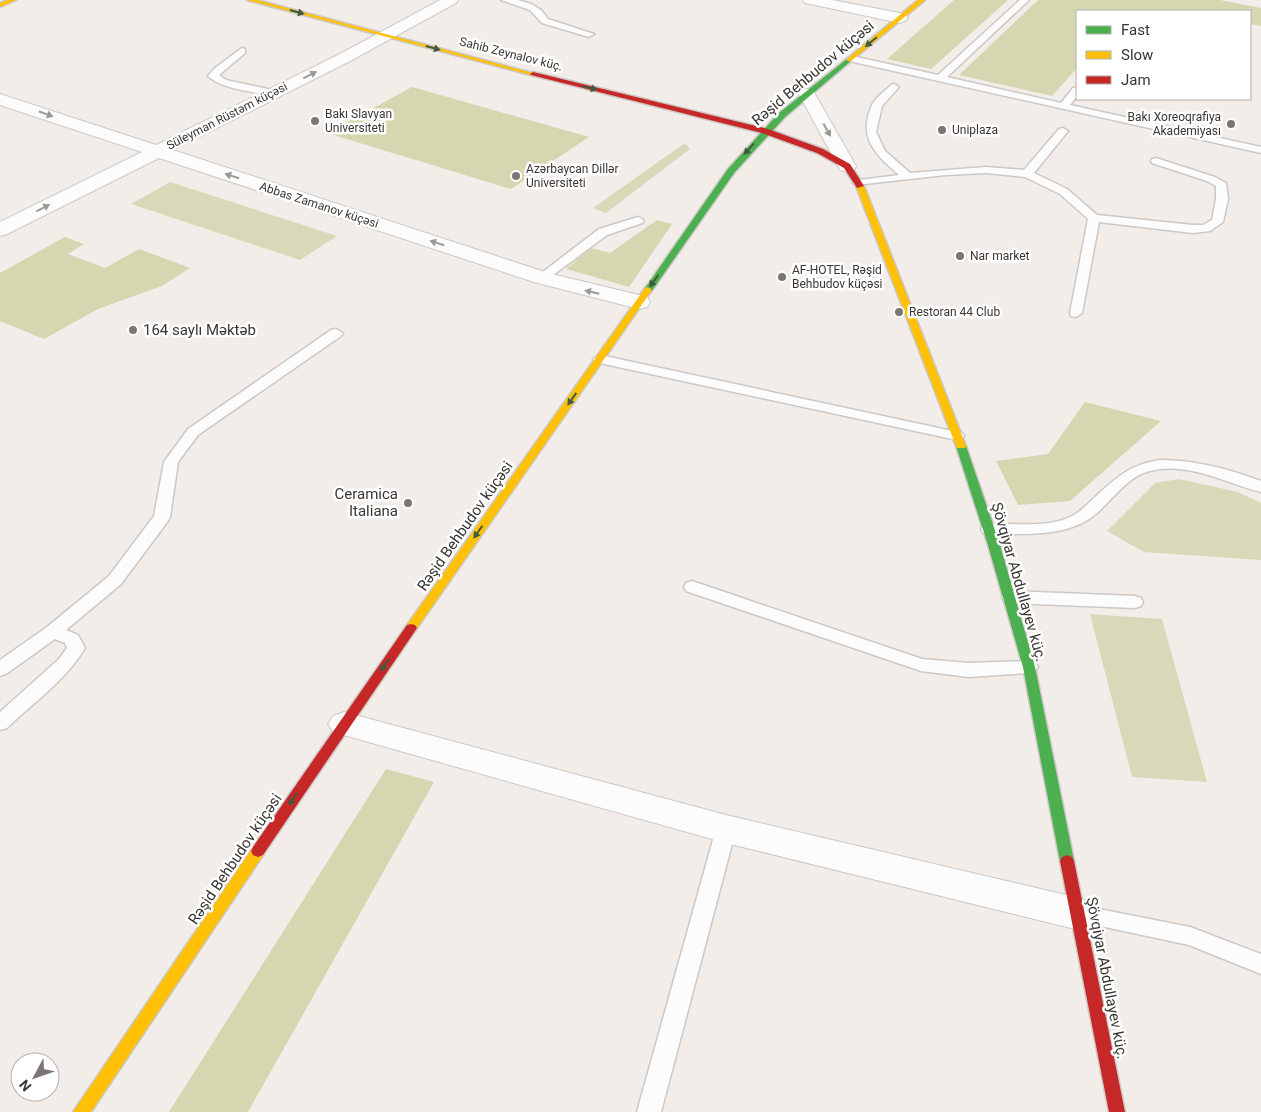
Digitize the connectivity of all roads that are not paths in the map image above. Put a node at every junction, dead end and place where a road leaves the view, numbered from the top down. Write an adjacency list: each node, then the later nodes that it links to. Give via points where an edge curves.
1 (13, 0): 8 (street)
2 (250, 0): 11 (street, Sahib Zeynalov küç., one-way to 11)
3 (452, 0): 11 (street, Süleyman Rüstəm küçəsi)
4 (505, 0): 10 (lane, via 540,12 545,21)
5 (810, 0): 9 (street)
6 (922, 0): 9 (street, Rəşid Behbudov küçəsi)
7 (1025, 0): 14 (lane)
8 (0, 5)
9 (900, 18): 13 (street, Rəşid Behbudov küçəsi, one-way to 13)
10 (589, 34)
11 (386, 36): 17 (street, Süleyman Rüstəm küçəsi, one-way to 11); 21 (street, Sahib Zeynalov küç., one-way to 21)
12 (242, 51): 17 (lane, via 213,76 223,82)
13 (852, 59): 14 (lane); 18 (street, Rəşid Behbudov küçəsi)
14 (939, 78): 20 (lane)
15 (894, 87): 28 (lane, via 877,105 871,132 880,152)
16 (1076, 91): 20 (lane)
17 (273, 93): 24 (street, Süleyman Rüstəm küçəsi)
18 (807, 94): 21 (street, Rəşid Behbudov küçəsi); 26 (street, one-way to 26)
19 (0, 99): 24 (street, Abbas Zamanov küçəsi, one-way to 24)
20 (1064, 106): 23 (lane)
21 (765, 131): 26 (street, Şövqiyar Abdullayev küç., via 820,150); 34 (street, Rəşid Behbudov küçəsi, one-way to 34, via 731,171)
22 (1063, 131): 27 (lane)
23 (1261, 150)
24 (156, 151): 32 (street, Süleyman Rüstəm küçəsi, one-way to 24); 33 (street, Abbas Zamanov küçəsi, one-way to 24)
25 (1156, 161): 30 (lane, via 1222,185 1217,222 1193,230)
26 (847, 166): 29 (street, Şövqiyar Abdullayev küç.)
27 (1027, 174): 28 (lane, via 986,170); 30 (lane, via 1061,188)
28 (908, 178): 29 (lane)
29 (860, 183): 38 (street, Şövqiyar Abdullayev küç.)
30 (1094, 218): 35 (lane)
31 (638, 221): 33 (lane, via 603,232)
32 (0, 230)
33 (541, 278): 34 (street, Abbas Zamanov küçəsi, one-way to 33)
34 (639, 302): 37 (street, Rəşid Behbudov küçəsi)
35 (1076, 313)
36 (336, 333): 44 (lane, via 193,432 171,462 162,516 115,580)
37 (600, 359): 38 (lane); 48 (street, Rəşid Behbudov küçəsi, one-way to 48)
38 (957, 436): 40 (street, Şövqiyar Abdullayev küç.)
39 (1261, 487): 40 (lane, via 1209,470 1151,464 1133,472 1076,520 1056,526)
40 (989, 529): 42 (street, Şövqiyar Abdullayev küç.)
41 (692, 587): 45 (lane, via 921,665 969,670)
42 (1010, 598): 43 (lane); 45 (street, Şövqiyar Abdullayev küç.)
43 (1135, 602)
44 (54, 631): 46 (lane); 47 (lane, via 72,639 76,648 65,664)
45 (1029, 668): 50 (street, Şövqiyar Abdullayev küç.)
46 (0, 669)
47 (0, 723)
48 (344, 724): 49 (street); 52 (street, Rəşid Behbudov küçəsi, one-way to 52)
49 (726, 830): 50 (street); 53 (lane)
50 (1079, 914): 51 (lane, via 1190,936); 54 (street, Şövqiyar Abdullayev küç.)
51 (1261, 964)
52 (81, 1112)
53 (649, 1112)
54 (1117, 1112)

